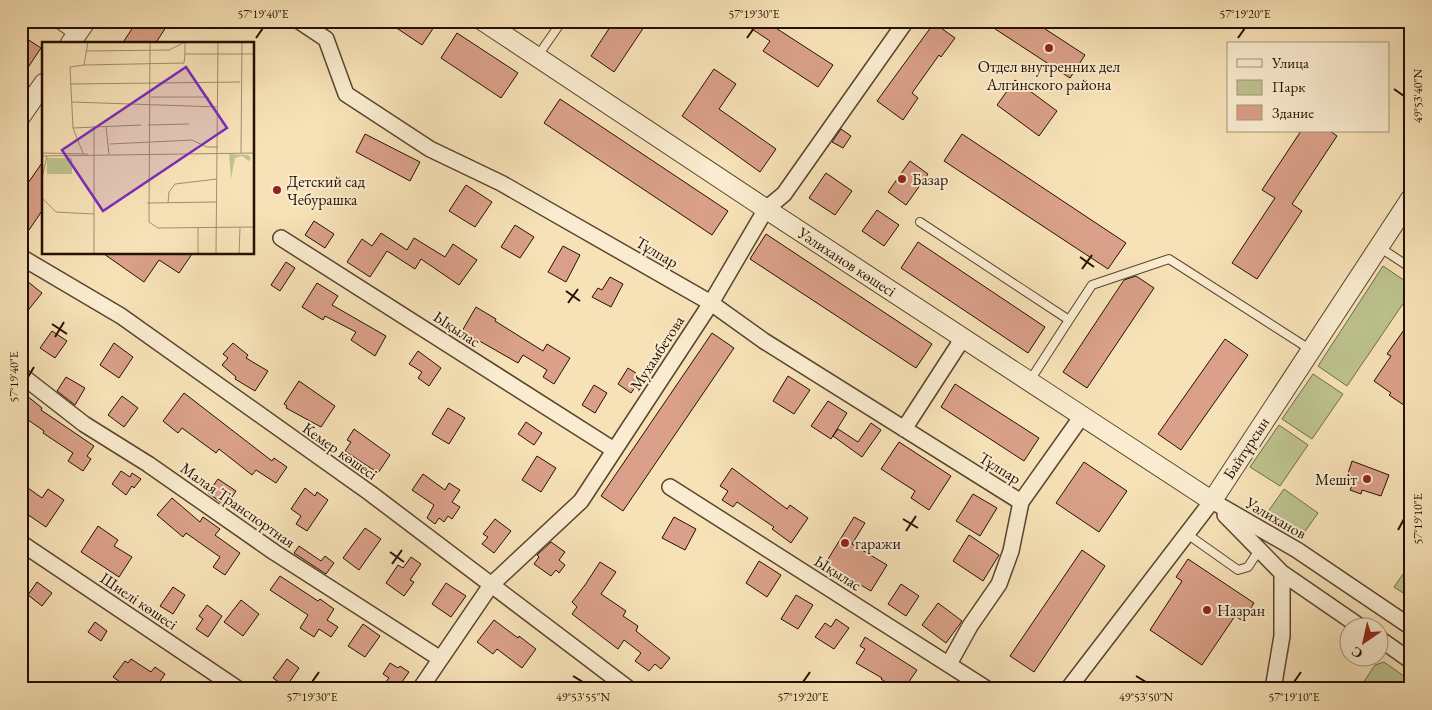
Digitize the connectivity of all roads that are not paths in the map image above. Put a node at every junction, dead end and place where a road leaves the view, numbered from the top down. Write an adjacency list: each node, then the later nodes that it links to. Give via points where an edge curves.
1 (54, 21): 6 (lane)
2 (299, 21): 17 (street, Тұлпар, via 326,39 346,94 430,149 501,183)
3 (484, 21): 7 (street, Уәлиханов көшесі)
4 (562, 21): 7 (lane)
5 (906, 21): 11 (street, Мухамбетова, via 784,194)
6 (77, 34)
7 (537, 57): 11 (street, Уәлиханов көшесі)
8 (42, 86): 9 (street)
9 (21, 116)
10 (1411, 198): 14 (street, Байтұрсын)
11 (766, 209): 17 (street, Мухамбетова); 19 (street, Уәлиханов көшесі)
12 (920, 222): 18 (lane)
13 (281, 238): 25 (street, Ықылас)
14 (1379, 247): 16 (lane); 20 (street, Байтұрсын)
15 (21, 257): 33 (street, Кемер көшесі, via 121,316)
16 (1411, 268)
17 (711, 303): 24 (street, Тұлпар, via 764,341); 25 (street, Мухамбетова)
18 (1069, 320): 20 (lane, via 1092,284 1169,259); 22 (lane)
19 (963, 338): 22 (street, Уәлиханов көшесі); 24 (street)
20 (1311, 350): 27 (street, Байтұрсын)
21 (21, 375): 37 (street, Малая Транспортная, via 84,424)
22 (1029, 382): 23 (street, Уәлиханов көшесі)
23 (1082, 416): 27 (street, Уәлиханов көшесі); 28 (street)
24 (904, 428): 28 (street, Тұлпар)
25 (614, 450): 33 (street, Мухамбетова, via 581,502)
26 (670, 487): 39 (street, Ықылас)
27 (1212, 501): 29 (street, Байтұрсын); 31 (street, Уәлиханов); 35 (street, Уәлиханов, via 1297,550)
28 (1021, 502): 39 (street, via 1000,584 970,626)
29 (1186, 534): 31 (lane, via 1238,570 1248,567); 44 (street, Байтұрсын)
30 (21, 543): 40 (street, Шиелі көшесі)
31 (1260, 550): 32 (street, Уәлиханов)
32 (1282, 573): 34 (street, Уәлиханов); 45 (street, via 1282,636)
33 (491, 585): 37 (street, Мухамбетова); 42 (street, Кемер көшесі)
34 (1347, 618)
35 (1411, 627)
36 (1390, 646): 38 (street)
37 (439, 658): 41 (street, Мухамбетова)
38 (1411, 661)
39 (949, 664): 43 (street, Ықылас)
40 (238, 689)
41 (420, 689)
42 (629, 689)
43 (987, 689)
44 (1068, 689)
45 (1273, 689)

